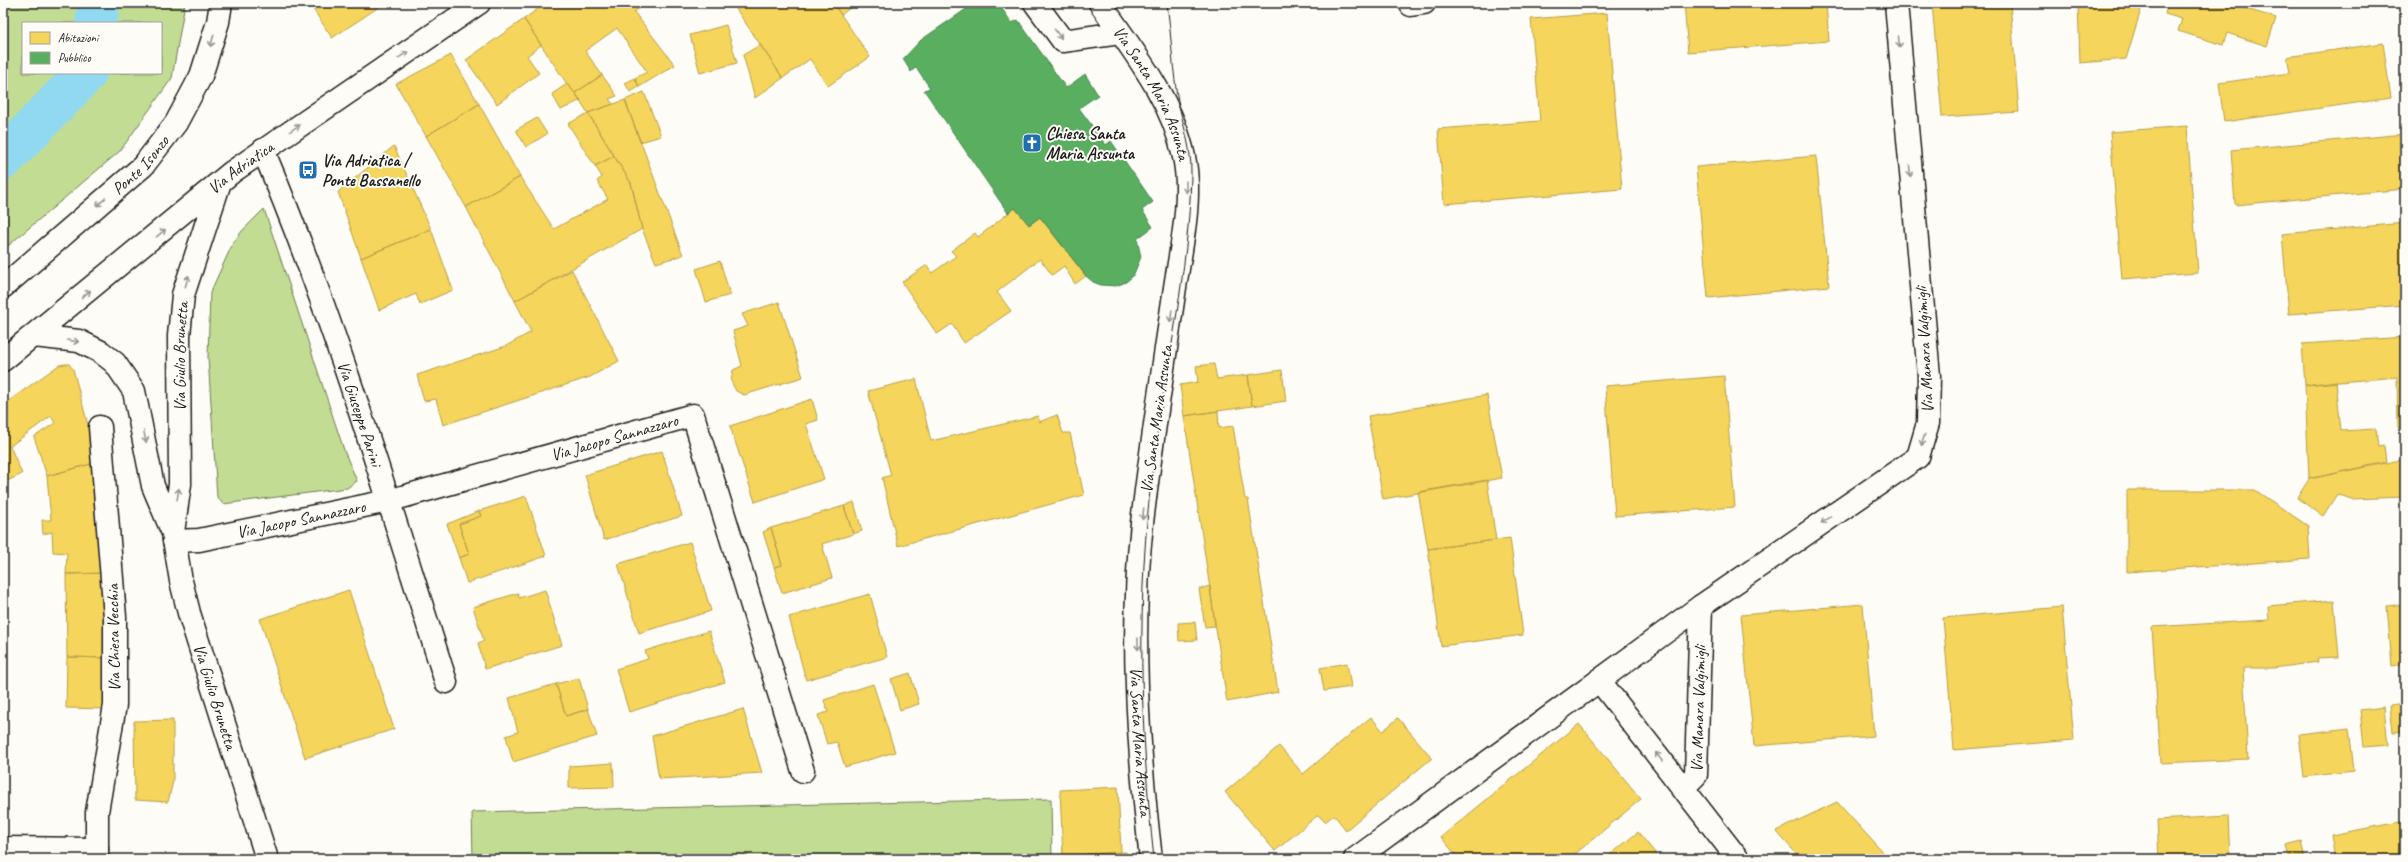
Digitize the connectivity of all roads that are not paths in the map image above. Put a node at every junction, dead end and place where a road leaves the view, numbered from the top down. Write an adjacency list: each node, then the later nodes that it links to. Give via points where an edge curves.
1 (221, 3): 9 (street, Ponte Isonzo, one-way to 9, via 218,22 201,76 176,123 143,166)
2 (479, 3): 7 (street, Via Adriatica, one-way to 2)
3 (1035, 3): 6 (street, one-way to 6, via 1063,41)
4 (1100, 3): 6 (street, Via Santa Maria Assunta)
5 (1896, 3): 15 (street, Via Manara Valgimigli, one-way to 15, via 1929,376 1928,423 1918,457)
6 (1120, 33): 23 (street, Via Santa Maria Assunta, one-way to 23, via 1163,98 1176,125 1186,172 1181,246 1152,442 1138,572 1138,716)
7 (263, 150): 8 (street, Via Adriatica); 13 (street, Via Giuseppe Parini, via 310,268)
8 (219, 184): 10 (street, Via Adriatica, one-way to 8); 14 (street, Via Giulio Brunetta, one-way to 8, via 180,484 179,336 183,295)
9 (3, 287)
10 (34, 336): 11 (street, Via Adriatica); 14 (street, Via Giulio Brunetta, one-way to 14, via 79,341 116,363 126,377 134,391 153,486)
11 (7, 354)
12 (100, 427): 21 (street, Via Chiesa Vecchia, via 116,617 114,705 97,812)
13 (388, 501): 14 (street, Via Jacopo Sannazzaro, via 213,537); 17 (street, Via Giuseppe Parini); 18 (street, Via Jacopo Sannazzaro, via 693,415)
14 (173, 537): 22 (street, Via Giulio Brunetta, via 180,581 189,613)
15 (1701, 606): 16 (street, Via Manara Valgimigli); 19 (street, Via Manara Valgimigli, via 1696,774)
16 (1599, 680): 19 (street, Via Manara Valgimigli, one-way to 16); 24 (street, Via Manara Valgimigli)
17 (446, 682)
18 (803, 770)
19 (1682, 789): 25 (street)
20 (3, 848): 21 (street, Via Chiesa Vecchia)
21 (97, 854)
22 (267, 859)
23 (1151, 859)
24 (1355, 859)
25 (1738, 859)

